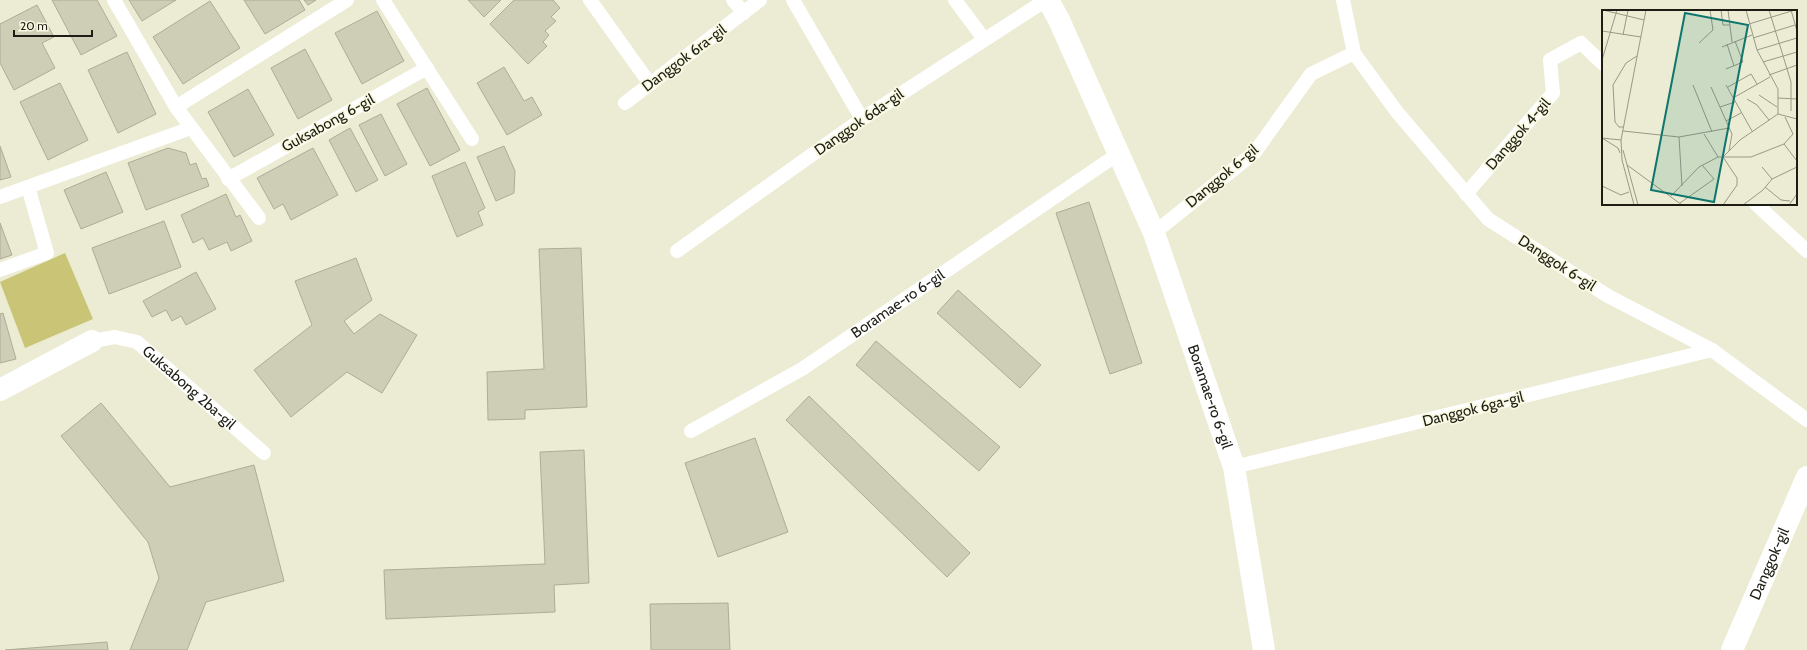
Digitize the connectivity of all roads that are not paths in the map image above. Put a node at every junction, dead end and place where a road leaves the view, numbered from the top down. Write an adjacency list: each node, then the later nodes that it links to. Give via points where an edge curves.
1 (114, 0): 18 (lane)
2 (347, 0): 18 (lane)
3 (383, 0): 15 (lane)
4 (590, 0): 16 (lane)
5 (732, 0): 11 (lane)
6 (760, 0): 11 (lane, Danggok 6ra-gil)
7 (793, 0): 19 (lane)
8 (955, 0): 12 (lane)
9 (1047, 0): 12 (lane, Danggok 6da-gil); 22 (street, Boramae-ro 6-gil, via 1059,20)
10 (1343, 0): 13 (lane, Danggok 6-gil)
11 (744, 13): 16 (lane, Danggok 6ra-gil)
12 (984, 39): 19 (lane, Danggok 6da-gil)
13 (1354, 53): 25 (lane, Danggok 6-gil, via 1397,112); 29 (lane, Danggok 6-gil, via 1312,74 1255,152)
14 (1602, 63): 25 (lane, Danggok 4-gil, via 1581,43 1550,60 1553,93)
15 (427, 68): 21 (lane); 23 (lane, Guksabong 6-gil)
16 (650, 84): 17 (lane, Danggok 6ra-gil)
17 (625, 103)
18 (176, 107): 20 (lane)
19 (862, 119): 30 (lane, Danggok 6da-gil)
20 (191, 128): 23 (lane); 24 (lane)
21 (472, 139)
22 (1118, 154): 29 (street, Boramae-ro 6-gil); 37 (lane, Boramae-ro 6-gil, via 802,369)
23 (228, 178): 28 (lane)
24 (28, 187): 26 (lane); 32 (lane, via 47,253)
25 (1466, 194): 34 (lane, Danggok 6-gil, via 1488,219 1595,287)
26 (0, 197)
27 (1757, 205): 31 (lane)
28 (259, 218)
29 (1154, 233): 39 (street, Boramae-ro 6-gil)
30 (677, 251)
31 (1807, 251)
32 (0, 270)
33 (92, 340): 35 (street, Guksabong 2ba-gil); 38 (lane, Guksabong 2ba-gil, via 115,338 137,342)
34 (1712, 350): 36 (lane, Danggok 6-gil); 39 (lane, Danggok 6ga-gil)
35 (0, 390)
36 (1807, 420)
37 (691, 431)
38 (264, 453)
39 (1234, 467): 41 (street, Boramae-ro 6-gil)
40 (1807, 477): 42 (street, Danggok-gil)
41 (1264, 650)
42 (1732, 650)

